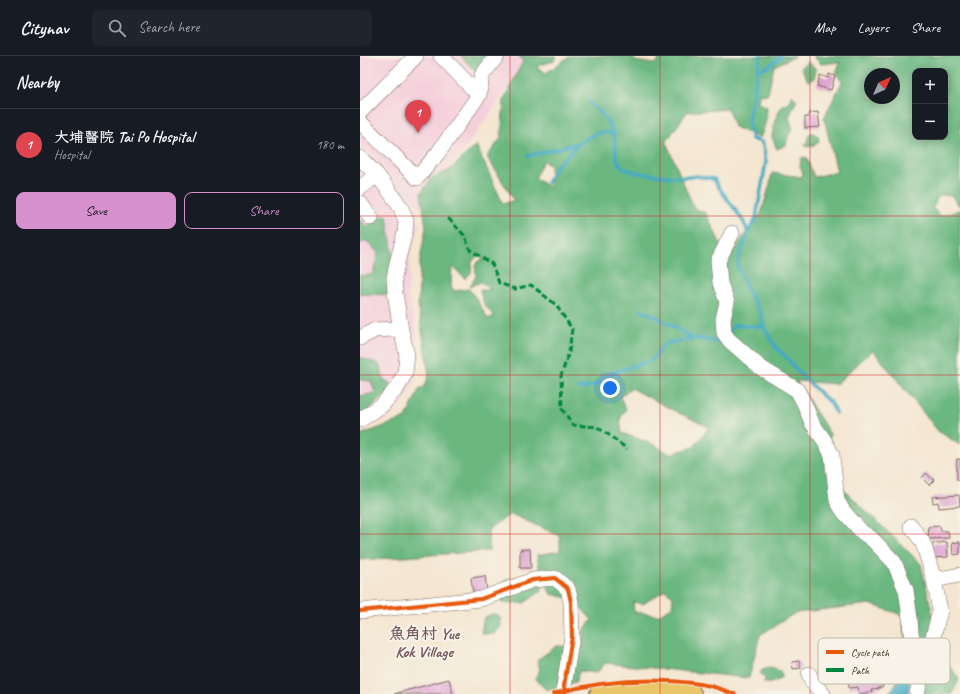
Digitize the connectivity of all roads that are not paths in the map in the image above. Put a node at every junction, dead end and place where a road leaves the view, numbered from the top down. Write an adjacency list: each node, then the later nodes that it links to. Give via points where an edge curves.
1 (416, 56): 5 (street)
2 (441, 56): 4 (street)
3 (497, 56): 4 (street, via 482,75)
4 (479, 95): 6 (street, via 417,178)
5 (360, 112)
6 (360, 122)
7 (360, 158): 8 (street)
8 (377, 175): 9 (street); 15 (street, via 401,208 406,221 394,278)
9 (360, 188)
10 (360, 203): 11 (street)
11 (371, 218)
12 (732, 233): 22 (street, via 718,261 720,283 727,302 723,319 727,336 761,368 797,390 812,423 832,455 837,501 862,532 894,562 906,590)
13 (360, 323): 14 (street)
14 (375, 330): 15 (street); 16 (street)
15 (401, 330): 17 (street, via 407,355 406,373 382,405)
16 (360, 338)
17 (360, 420)
18 (911, 526): 20 (street, via 922,541)
19 (960, 575): 20 (street)
20 (934, 580): 23 (street, via 942,608)
21 (360, 611): 26 (street, via 481,599 533,580 555,578 568,589 571,602 572,636)
22 (912, 638)
23 (933, 638)
24 (809, 674): 29 (street)
25 (919, 684): 30 (street)
26 (565, 694)
27 (600, 694): 28 (main road, via 648,690)
28 (691, 694)
29 (823, 694)
30 (917, 694)

